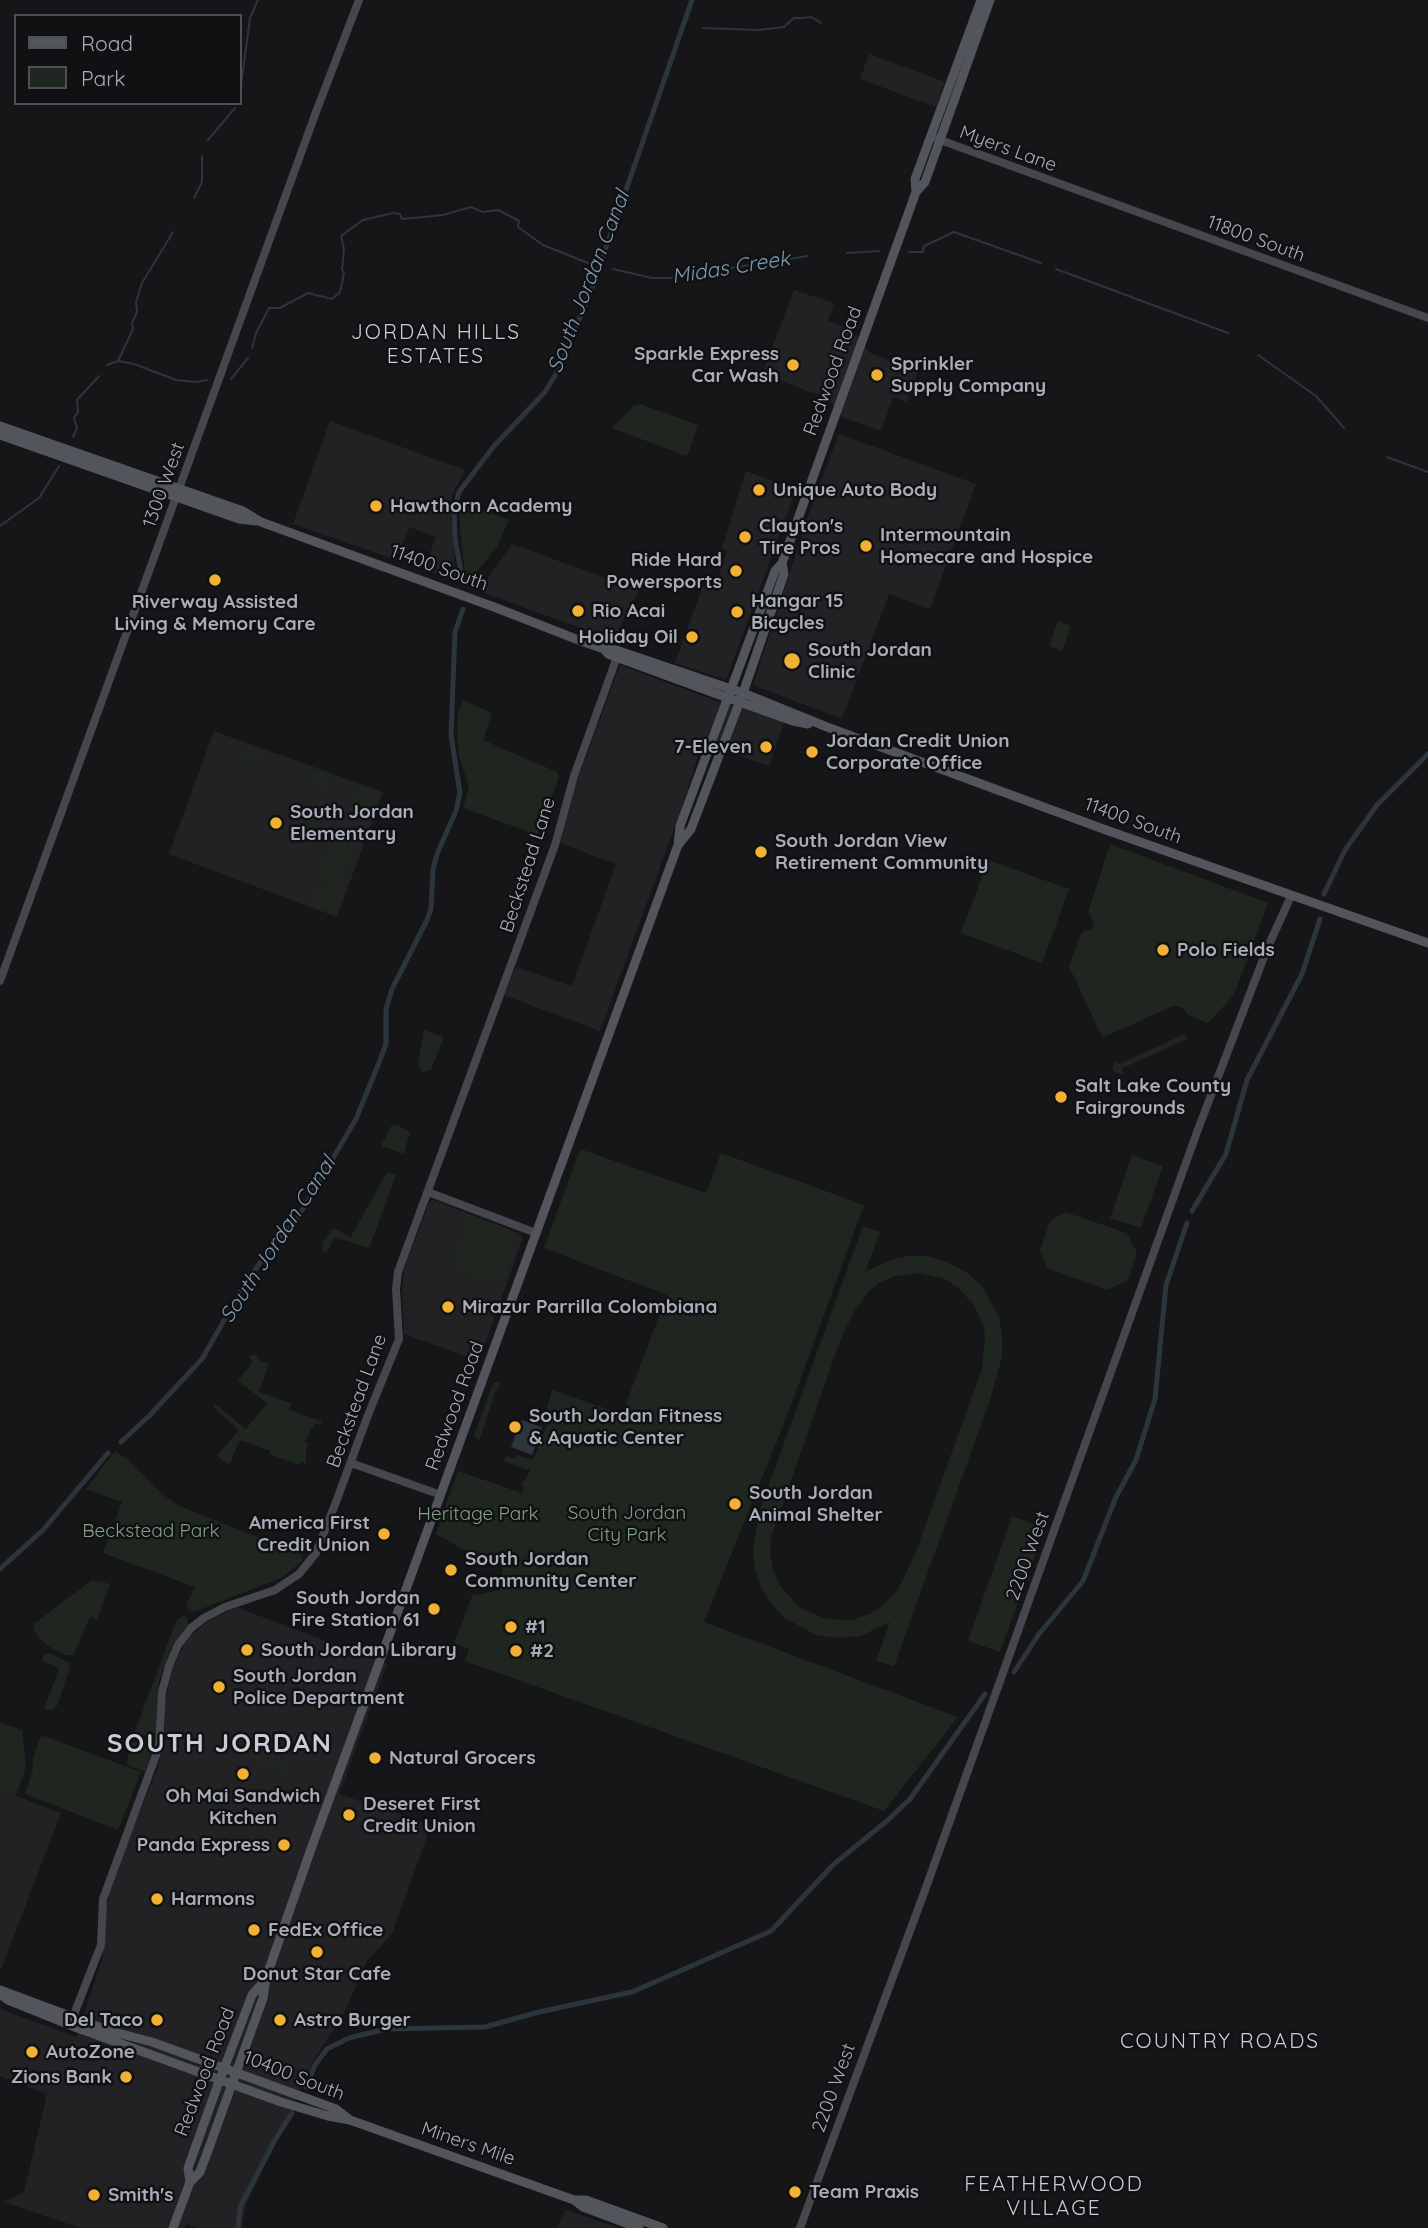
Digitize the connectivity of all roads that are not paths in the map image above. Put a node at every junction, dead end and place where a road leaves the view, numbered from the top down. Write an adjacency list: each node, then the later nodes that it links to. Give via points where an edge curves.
1 (359, 0): 9 (street, 1300 West)
2 (981, 0): 4 (main road, Redwood Road)
3 (990, 0): 4 (main road, Redwood Road)
4 (936, 139): 5 (street, Myers Lane); 10 (main road, Redwood Road, via 925,182 916,192)
5 (1074, 190): 6 (street, 11800 South)
6 (1428, 318)
7 (0, 426): 9 (main road, 11400 South)
8 (0, 435): 9 (main road, 11400 South)
9 (178, 493): 11 (main road, 11400 South); 18 (street, 1300 West)
10 (782, 563): 13 (main road, Redwood Road); 14 (main road, Redwood Road, via 784,574)
11 (604, 649): 12 (main road, 11400 South); 13 (main road, 11400 South)
12 (617, 657): 13 (main road, 11400 South); 19 (street, Beckstead Lane, via 578,764 555,845)
13 (729, 694): 14 (main road, 11400 South); 15 (main road, Redwood Road, via 680,826)
14 (742, 698): 15 (main road, Redwood Road, via 691,829); 16 (main road, 11400 South)
15 (678, 845): 20 (main road, Redwood Road)
16 (1291, 896): 17 (main road, 11400 South); 36 (street, 2200 West, via 1197,1132)
17 (1428, 943)
18 (0, 981)
19 (428, 1192): 20 (street); 21 (street, Beckstead Lane, via 398,1272 399,1339)
20 (536, 1233): 22 (main road, Redwood Road)
21 (351, 1463): 22 (street); 25 (street, Beckstead Lane, via 316,1553 299,1574 275,1590 204,1618 178,1645 164,1685 159,1747 103,1899 103,1937 90,1987)
22 (441, 1496): 23 (main road, Redwood Road)
23 (266, 1978): 26 (main road, Redwood Road, via 252,1996); 27 (main road, Redwood Road)
24 (3, 1995): 25 (main road, 10400 South)
25 (74, 2022): 26 (main road, 10400 South, via 152,2042); 28 (main road, 10400 South)
26 (224, 2068): 27 (main road, 10400 South); 28 (main road, Redwood Road)
27 (236, 2073): 29 (main road, Redwood Road); 30 (main road, 10400 South, via 336,2109)
28 (220, 2079): 29 (main road, 10400 South); 31 (main road, Redwood Road, via 188,2168)
29 (232, 2084): 30 (main road, 10400 South); 31 (main road, Redwood Road, via 200,2172)
30 (350, 2120): 32 (main road, Miners Mile)
31 (190, 2182): 33 (main road, Redwood Road)
32 (574, 2200): 34 (main road, Miners Mile); 35 (main road, Miners Mile, via 586,2200)
33 (173, 2228)
34 (639, 2228)
35 (663, 2228)
36 (800, 2228)

